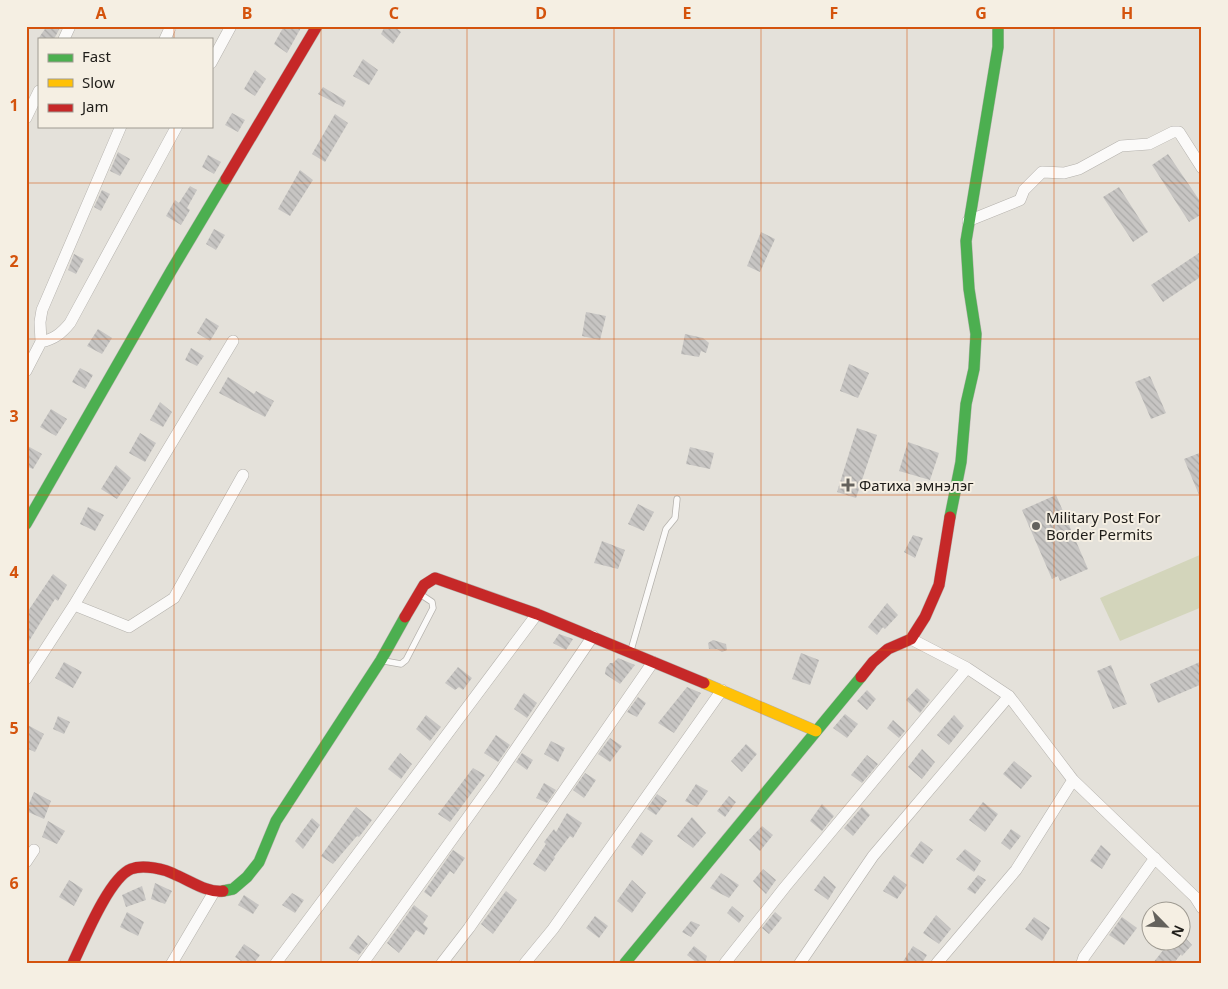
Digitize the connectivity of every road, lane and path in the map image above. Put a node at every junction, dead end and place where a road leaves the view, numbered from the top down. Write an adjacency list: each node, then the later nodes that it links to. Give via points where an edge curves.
1 (70, 26): 6 (street)
2 (171, 26): 7 (street)
3 (231, 26): 8 (street)
4 (317, 26): 20 (street)
5 (998, 26): 14 (street, via 998,47)
6 (64, 38)
7 (165, 38)
8 (212, 61)
9 (38, 93): 10 (street)
10 (26, 118)
11 (120, 128): 16 (street, via 42,310)
12 (176, 128): 16 (street, via 70,324 57,336)
13 (1202, 168): 14 (street, via 1178,132 1173,132 1149,144 1121,146 1079,169 1064,173 1042,172 1024,190 1020,200)
14 (968, 221): 25 (street, via 966,241 976,334 974,369 938,585 925,617)
15 (233, 341): 22 (street)
16 (41, 342): 17 (street)
17 (26, 371)
18 (244, 475): 22 (street, via 174,598 129,627)
19 (677, 499): 26 (lane, via 675,518 666,529)
20 (26, 524)
21 (419, 594): 23 (street, via 424,585 435,578); 27 (street); 27 (lane, via 432,602 433,608 406,660 401,664)
22 (74, 605): 30 (street)
23 (537, 614): 24 (street); 42 (street)
24 (593, 636): 26 (street); 43 (street, via 494,781)
25 (911, 639): 29 (street); 33 (street, via 888,649 873,662)
26 (631, 652): 28 (street)
27 (382, 660): 38 (street, via 276,821 259,862 232,889)
28 (654, 662): 31 (street); 44 (street)
29 (967, 668): 32 (street); 47 (street)
30 (26, 679)
31 (722, 690): 33 (street); 45 (street, via 553,929)
32 (1009, 696): 34 (street); 48 (street, via 873,856)
33 (816, 730): 46 (street)
34 (1073, 780): 36 (street); 49 (street, via 1016,870)
35 (34, 850): 37 (street)
36 (1156, 858): 39 (street, via 1196,897); 50 (street)
37 (26, 862)
38 (214, 892): 40 (street, via 173,873 152,867 132,868 118,878 106,897); 41 (street)
39 (1202, 908)
40 (73, 963)
41 (172, 963)
42 (276, 963)
43 (362, 963)
44 (442, 963)
45 (525, 963)
46 (625, 963)
47 (725, 963)
48 (800, 963)
49 (937, 963)
50 (1082, 963)

